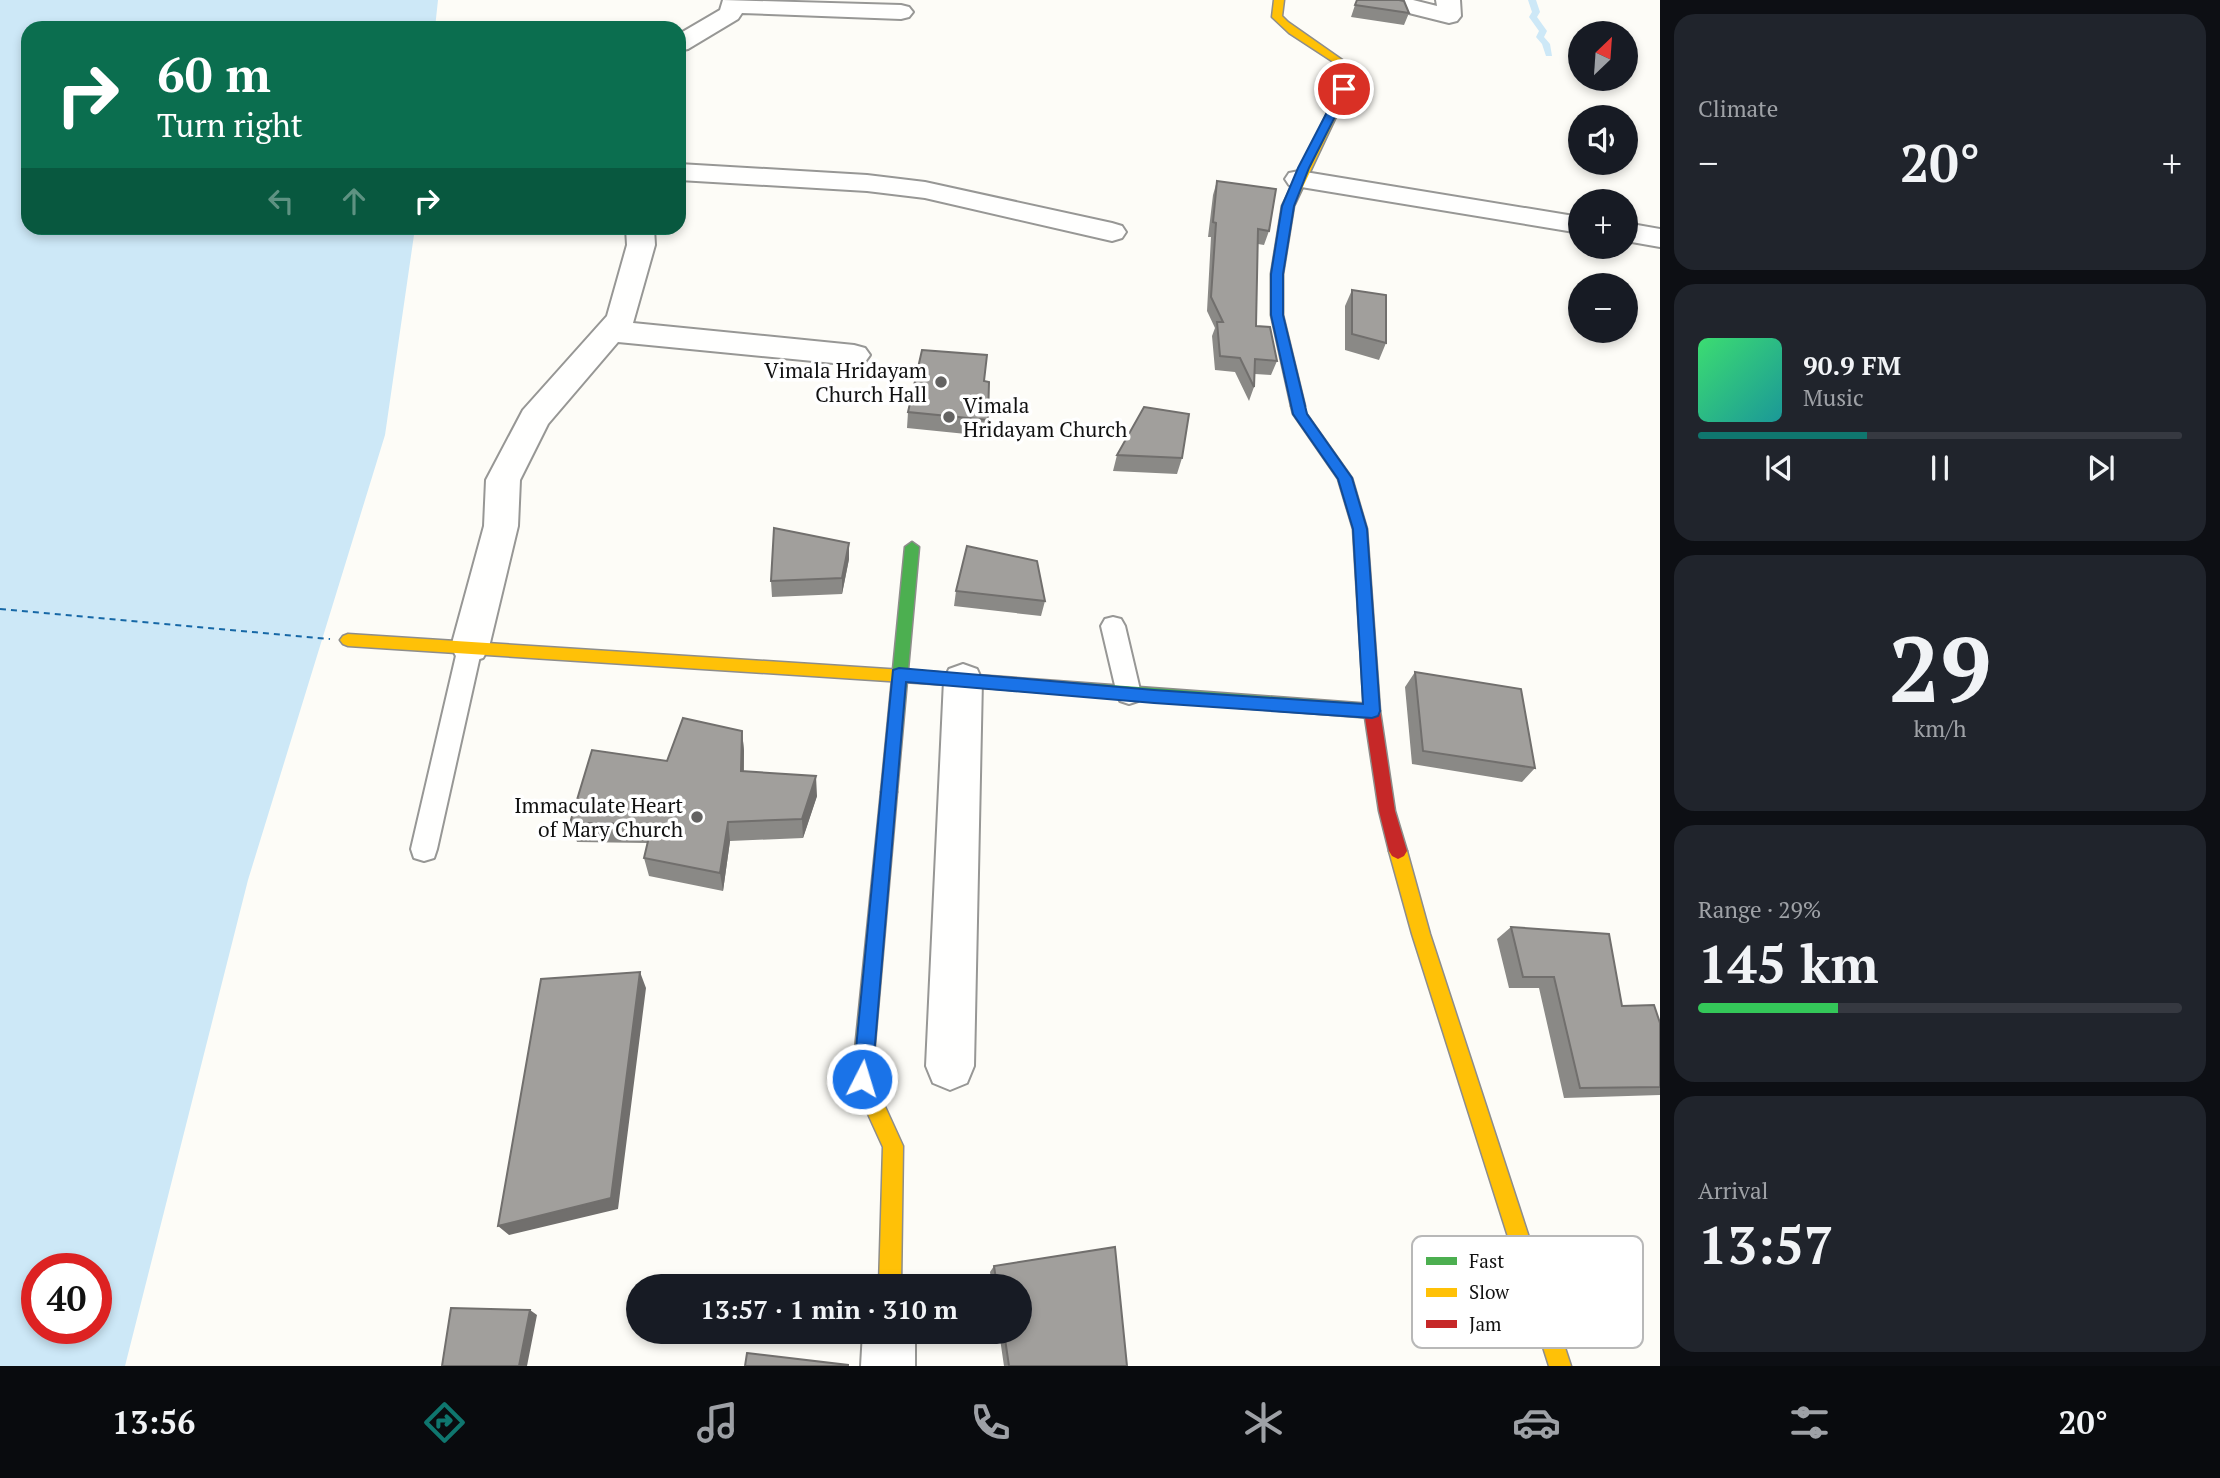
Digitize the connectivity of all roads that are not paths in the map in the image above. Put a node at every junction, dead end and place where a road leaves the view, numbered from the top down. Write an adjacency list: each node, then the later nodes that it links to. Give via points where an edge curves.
1 (1279, 0): 8 (street, via 1277,17 1291,33 1327,50 1343,64 1344,89)
2 (1385, 0): 3 (street, via 1449,16)
3 (1448, 0)
4 (734, 3): 5 (street); 6 (street, via 730,14)
5 (901, 12)
6 (686, 40)
7 (686, 173): 10 (street, via 925,190)
8 (1299, 179): 9 (street); 23 (street, via 1288,206 1277,274 1277,315 1300,414 1345,478 1360,529)
9 (1568, 223)
10 (1112, 232)
11 (1638, 234): 13 (street)
12 (640, 235): 14 (street, via 628,297 621,319)
13 (1660, 238)
14 (610, 331): 15 (street); 19 (street, via 535,418 503,481 500,526)
15 (854, 355)
16 (912, 547): 20 (street)
17 (1113, 626): 22 (lane)
18 (348, 640): 19 (street)
19 (470, 648): 20 (street); 24 (lane)
20 (899, 675): 21 (street); 27 (street, via 862,1079 893,1146)
21 (963, 680): 22 (street); 25 (street)
22 (1129, 694): 23 (street)
23 (1372, 711): 26 (street, via 1387,811 1421,934)
24 (424, 849)
25 (950, 1066)
26 (1518, 1236)
27 (890, 1274)
28 (889, 1344): 30 (street)
29 (1554, 1348): 31 (street)
30 (888, 1366)
31 (1560, 1366)

